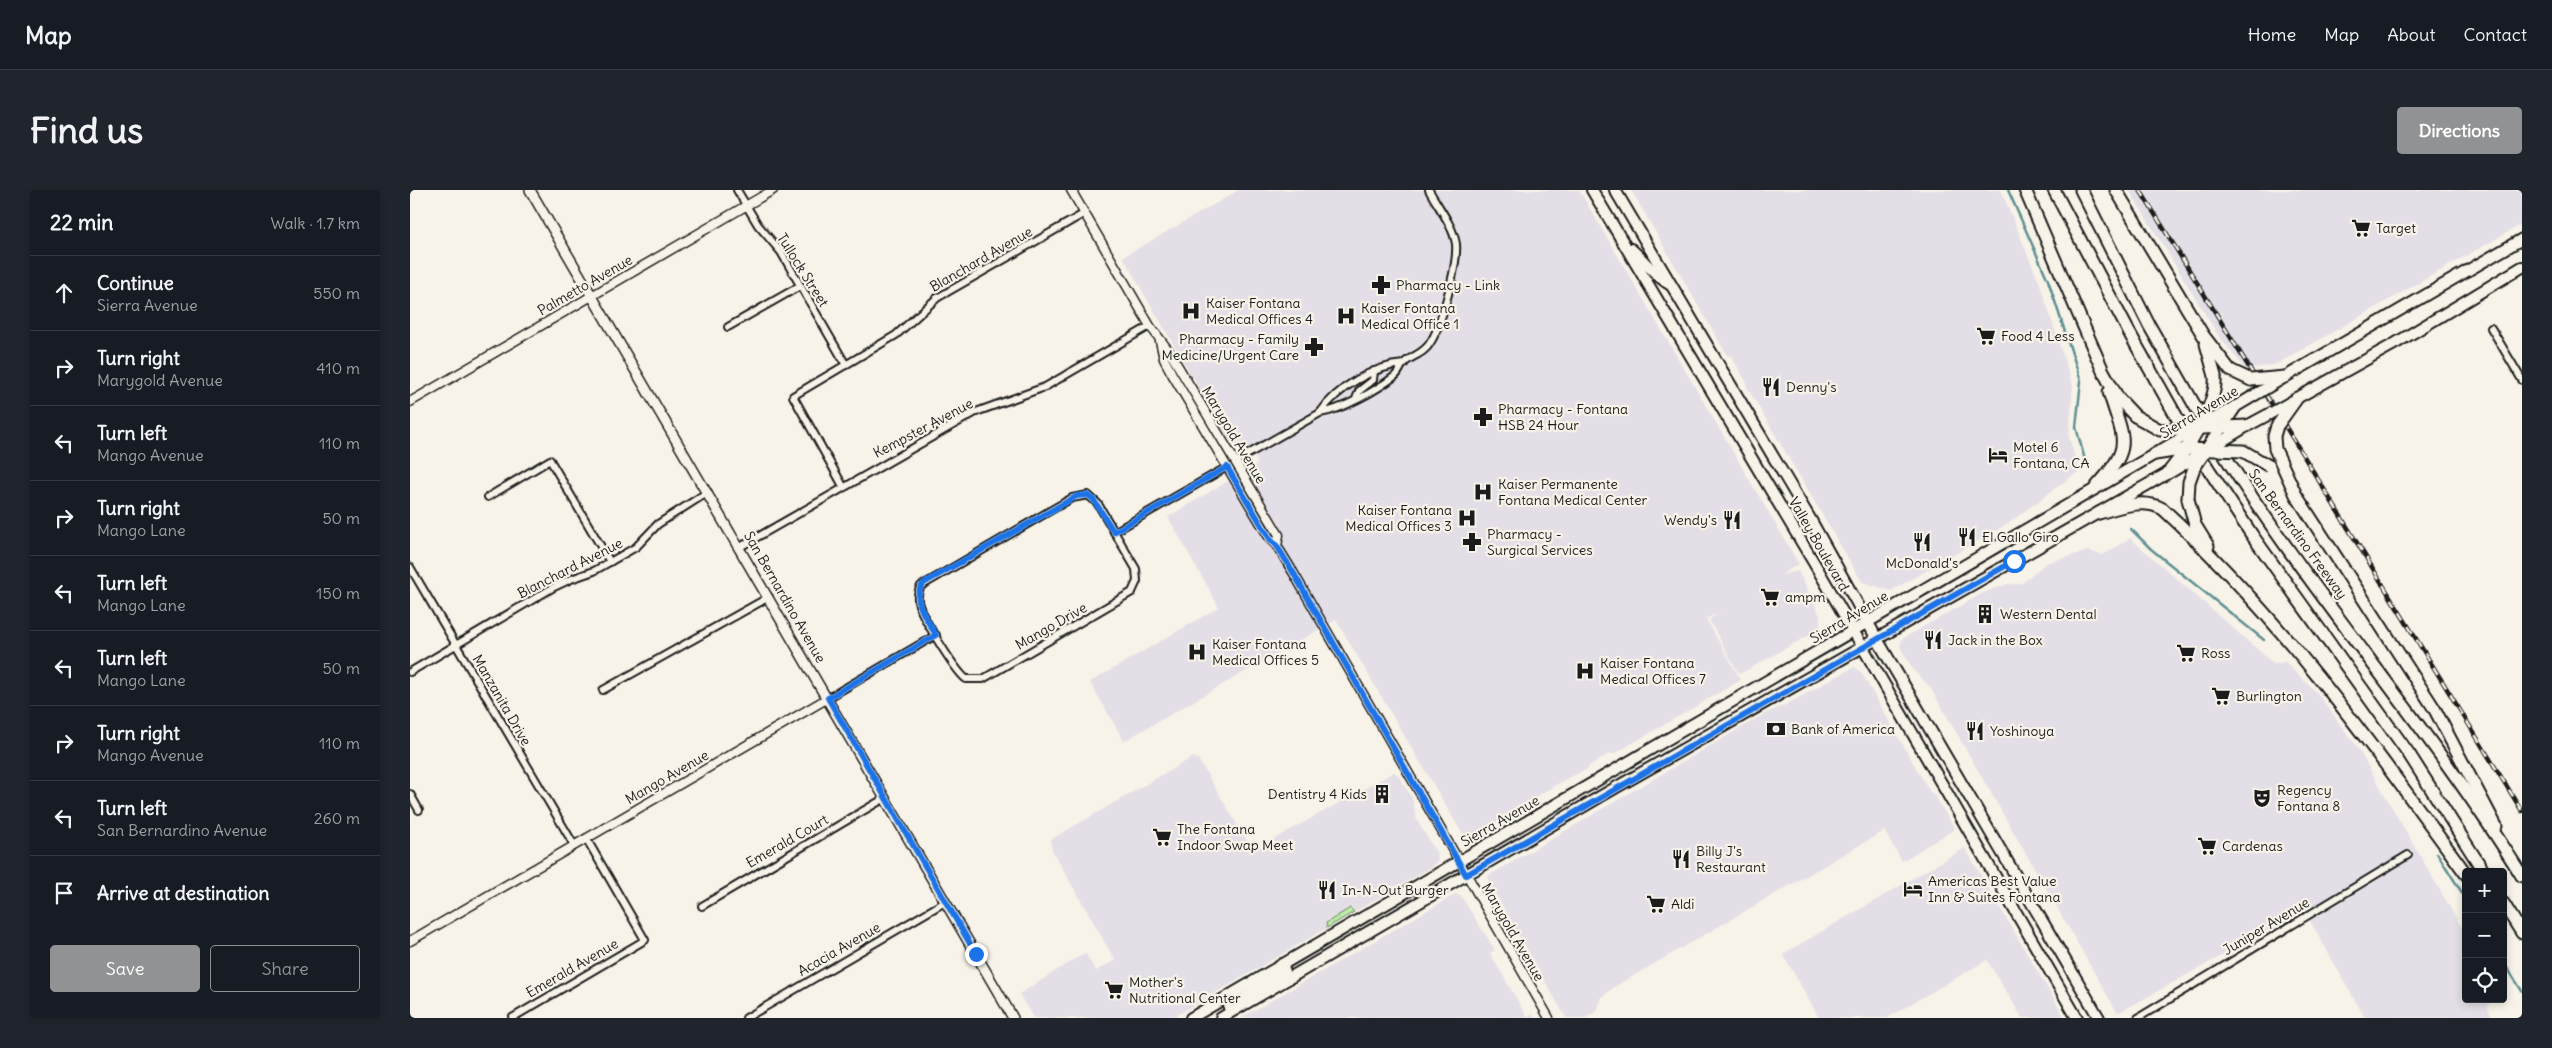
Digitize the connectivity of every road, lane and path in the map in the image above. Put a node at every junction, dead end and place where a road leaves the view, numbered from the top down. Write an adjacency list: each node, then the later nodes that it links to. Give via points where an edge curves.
1 (530, 190): 19 (main road, San Bernardino Avenue)
2 (737, 190): 12 (street, Tullock Street)
3 (773, 190): 12 (street, Palmetto Avenue)
4 (1071, 190): 13 (street, Marygold Avenue)
5 (1429, 190): 25 (street, via 1450,227 1456,244 1455,257 1434,336 1424,351)
6 (1592, 190): 15 (main road, Valley Boulevard)
7 (1615, 190): 17 (main road, Valley Boulevard)
8 (2025, 190): 28 (highway)
9 (2054, 190): 76 (highway, via 2130,334 2209,472 2409,754)
10 (2082, 190): 74 (highway, San Bernardino Freeway, via 2149,325 2235,471 2283,542 2453,771)
11 (2116, 190): 23 (highway)
12 (746, 205): 18 (street, Tullock Street, via 781,252); 19 (street, Palmetto Avenue)
13 (1084, 213): 20 (street, Marygold Avenue); 26 (street, Blanchard Avenue, via 937,298 902,331)
14 (2522, 239): 30 (main road, Sierra Avenue)
15 (1623, 242): 17 (main road, via 1652,267 1660,279); 60 (main road, Valley Boulevard)
16 (2522, 267): 32 (main road)
17 (1671, 285): 59 (main road, Valley Boulevard)
18 (800, 286): 21 (street); 26 (street, Tullock Street)
19 (592, 296): 34 (street, Palmetto Avenue); 48 (main road, San Bernardino Avenue)
20 (1150, 326): 24 (street, Marygold Avenue); 46 (street, Kempster Avenue, via 1045,387 976,412)
21 (728, 327)
22 (2491, 328): 31 (street)
23 (2203, 335): 30 (highway, bridge, via 2230,370 2251,380); 39 (highway, bridge, via 2215,376 2213,400)
24 (1160, 341): 29 (street, Marygold Avenue); 43 (street, Marygold Avenue)
25 (1404, 364): 27 (street, via 1391,364); 33 (street, via 1397,375)
26 (846, 365): 46 (street, Blanchard Avenue, via 793,396)
27 (1374, 371): 33 (street, via 1373,380 1358,391); 36 (street, via 1342,390)
28 (2103, 371): 39 (highway, bridge, via 2118,398 2135,416 2160,430); 47 (highway, via 2124,440 2115,466)
29 (1172, 374): 43 (street, via 1185,386 1220,447); 44 (street, Marygold Avenue)
30 (2285, 377): 35 (main road, Sierra Avenue, bridge)
31 (2522, 380)
32 (2297, 398): 37 (main road, bridge); 49 (highway, bridge, via 2274,436 2275,449)
33 (1356, 399): 36 (street, via 1330,412)
34 (410, 402)
35 (2235, 406): 38 (highway, bridge); 39 (main road, Sierra Avenue, bridge)
36 (1320, 413): 43 (street)
37 (2248, 426): 38 (highway, bridge); 41 (main road, bridge)
38 (2221, 429): 39 (highway, bridge); 41 (highway, bridge)
39 (2196, 430): 40 (highway, bridge); 42 (main road, Sierra Avenue, bridge)
40 (2187, 449): 41 (highway, bridge); 42 (highway, bridge); 45 (highway, bridge)
41 (2208, 450): 45 (main road, bridge); 49 (highway, bridge, via 2243,451 2269,466); 55 (highway, bridge, via 2194,468 2188,499 2195,525)
42 (2155, 454): 47 (main road, Sierra Avenue)
43 (1236, 461): 53 (street, via 1244,486)
44 (1227, 467): 52 (street); 53 (street, Marygold Avenue)
45 (2168, 473): 51 (main road)
46 (843, 486): 54 (street, Kempster Avenue)
47 (2096, 487): 59 (main road, Sierra Avenue)
48 (708, 492): 54 (main road, San Bernardino Avenue); 56 (street, Blanchard Avenue, via 672,514 636,547)
49 (2296, 495): 74 (highway, via 2434,708 2484,799)
50 (488, 497): 56 (street, via 550,460)
51 (2099, 512): 55 (highway, via 2154,504); 62 (main road)
52 (1114, 532): 61 (street, Mango Drive, via 1093,499 1088,495 1077,496 924,583 918,593 919,604); 61 (street, Mango Drive, via 1136,570 1137,581 1132,592 1093,616 979,680 961,675)
53 (1277, 546): 75 (street, Marygold Avenue)
54 (740, 547): 58 (main road, San Bernardino Avenue)
55 (2216, 559): 77 (highway, via 2343,707)
56 (610, 562): 63 (street, Blanchard Avenue, via 554,587)
57 (410, 567): 63 (street, Manzanita Drive)
58 (769, 597): 66 (street); 67 (main road, San Bernardino Avenue)
59 (1868, 622): 60 (main road, Sierra Avenue); 62 (main road, Valley Boulevard)
60 (1854, 631): 64 (main road, Valley Boulevard); 75 (main road, Sierra Avenue)
61 (936, 635): 67 (street, Mango Avenue)
62 (1877, 639): 64 (main road); 94 (main road, Valley Boulevard)
63 (456, 645): 65 (street, Blanchard Avenue); 72 (street, Manzanita Drive)
64 (1863, 647): 78 (main road); 93 (main road, Valley Boulevard)
65 (410, 672)
66 (604, 690)
67 (828, 698): 69 (main road, San Bernardino Avenue); 71 (street, Mango Avenue)
68 (410, 794): 70 (street)
69 (885, 798): 80 (main road, San Bernardino Avenue); 81 (street, Emerald Court)
70 (419, 810)
71 (586, 838): 72 (street, Mango Avenue); 87 (street, Emerald Avenue, via 645,940)
72 (574, 845): 85 (street, Mango Avenue)
73 (2408, 855): 95 (street, Juniper Avenue)
74 (2510, 857): 79 (highway, San Bernardino Freeway)
75 (1458, 861): 78 (street, Marygold Avenue); 86 (main road, Sierra Avenue)
76 (2481, 868)
77 (2462, 869)
78 (1466, 875): 91 (main road); 92 (street, Marygold Avenue)
79 (2522, 876)
80 (946, 902): 88 (street, Acacia Avenue); 89 (main road, San Bernardino Avenue)
81 (702, 906)
82 (2507, 909): 84 (highway)
83 (2507, 917): 84 (highway)
84 (2522, 933)
85 (410, 941)
86 (1282, 964): 90 (main road, Sierra Avenue); 91 (main road, via 1285,972 1235,1002)
87 (512, 1018)
88 (746, 1018)
89 (1014, 1018)
90 (1191, 1018)
91 (1220, 1018)
92 (1548, 1018)
93 (2077, 1018)
94 (2099, 1018)
95 (2138, 1018)

